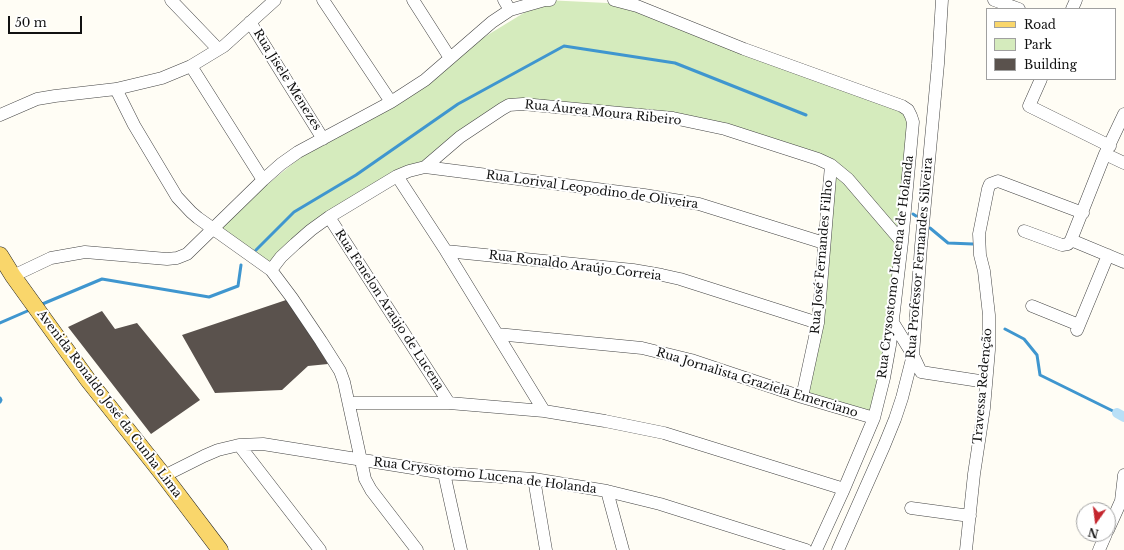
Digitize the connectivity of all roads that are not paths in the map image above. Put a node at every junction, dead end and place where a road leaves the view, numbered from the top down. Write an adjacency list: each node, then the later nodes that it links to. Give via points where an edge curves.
1 (171, 0): 13 (street)
2 (275, 0): 12 (street)
3 (324, 0): 18 (street)
4 (413, 0): 14 (street)
5 (504, 0): 11 (street)
6 (550, 0): 11 (street)
7 (614, 0): 33 (street, Rua Crysostomo Lucena de Holanda, via 637,6 908,110 913,122)
8 (942, 0): 45 (street, Rua Professor Fernandes Silveira)
9 (994, 0): 10 (street)
10 (1016, 8)
11 (510, 10): 14 (street)
12 (250, 22): 13 (street); 21 (street, Rua Jisele Menezes)
13 (218, 50): 15 (street)
14 (450, 58): 18 (street, via 425,80)
15 (191, 66): 17 (street, via 162,78); 27 (street)
16 (1041, 80): 22 (street, via 1029,106)
17 (116, 89): 20 (street, via 37,99); 30 (street, via 134,125 177,197)
18 (391, 102): 21 (street)
19 (1124, 114): 22 (street)
20 (0, 115)
21 (323, 139): 27 (street, via 298,152)
22 (1107, 150): 23 (street); 28 (street)
23 (1124, 163)
24 (831, 165): 25 (street, Rua Áurea Moura Ribeiro, via 725,129 673,118 523,104 509,105 502,109 460,137); 33 (street, Rua Áurea Moura Ribeiro, via 848,179); 34 (street, Rua José Fernandes Filho)
25 (426, 167): 26 (street, Rua Áurea Moura Ribeiro); 34 (street, Rua Lorival Leopodino de Oliveira, via 700,204)
26 (397, 176): 29 (street, Rua Áurea Moura Ribeiro); 35 (street)
27 (262, 180): 30 (street)
28 (1083, 213): 32 (street); 46 (street, Travessa Redenção, via 998,181 990,184 979,234 989,315)
29 (329, 217): 39 (street, Rua Áurea Moura Ribeiro, via 295,244); 49 (street, Rua Fenelon Araújo de Lucena)
30 (213, 229): 39 (street); 40 (street, via 187,254 177,258 85,252 52,258)
31 (1024, 231): 32 (street, via 1062,245 1068,244)
32 (1071, 240): 37 (street)
33 (902, 242): 42 (street, Rua Crysostomo Lucena de Holanda)
34 (824, 243): 43 (street, Rua José Fernandes Filho)
35 (446, 251): 43 (street, Rua Ronaldo Araújo Correia, via 662,275); 44 (street)
36 (0, 255): 40 (main road, Avenida Ronaldo José da Cunha Lima)
37 (1108, 255): 38 (street); 41 (street, via 1078,327)
38 (1124, 262)
39 (271, 270): 48 (street, via 340,371)
40 (13, 276): 56 (main road, Avenida Ronaldo José da Cunha Lima, via 88,380)
41 (1032, 306)
42 (892, 321): 45 (street); 51 (street, Rua Crysostomo Lucena de Holanda, via 886,367)
43 (818, 323): 47 (street, Rua José Fernandes Filho)
44 (497, 334): 47 (street, Rua Jornalista Graziela Emerciano, via 642,348 691,360); 50 (street)
45 (913, 355): 46 (street, via 921,372); 71 (street, Rua Professor Fernandes Silveira, via 892,426)
46 (986, 382): 62 (street, Travessa Redenção)
47 (802, 397): 51 (street, Rua Jornalista Graziela Emerciano)
48 (350, 403): 49 (street); 53 (street)
49 (449, 404): 50 (street)
50 (544, 411): 58 (street, via 664,433)
51 (874, 418): 58 (street, Rua Crysostomo Lucena de Holanda)
52 (239, 445): 53 (street, Rua Crysostomo Lucena de Holanda, via 263,444); 56 (street, Rua Crysostomo Lucena de Holanda, via 218,450); 64 (street)
53 (360, 460): 54 (street, Rua Crysostomo Lucena de Holanda); 65 (street, via 365,480 371,490)
54 (444, 472): 57 (street, Rua Crysostomo Lucena de Holanda); 66 (street)
55 (1124, 475): 61 (street, via 1121,501)
56 (164, 476): 63 (main road, Avenida Ronaldo José da Cunha Lima)
57 (534, 479): 59 (street, Rua Crysostomo Lucena de Holanda); 67 (street)
58 (844, 489): 70 (street, Rua Crysostomo Lucena de Holanda)
59 (607, 491): 68 (street); 69 (street, Rua Crysostomo Lucena de Holanda, via 660,504)
60 (911, 508): 62 (street)
61 (1116, 512)
62 (970, 516): 72 (street, Travessa Redenção)
63 (220, 550)
64 (320, 550)
65 (417, 550)
66 (461, 550)
67 (546, 550)
68 (623, 550)
69 (806, 550)
70 (816, 550)
71 (838, 550)
72 (966, 550)

